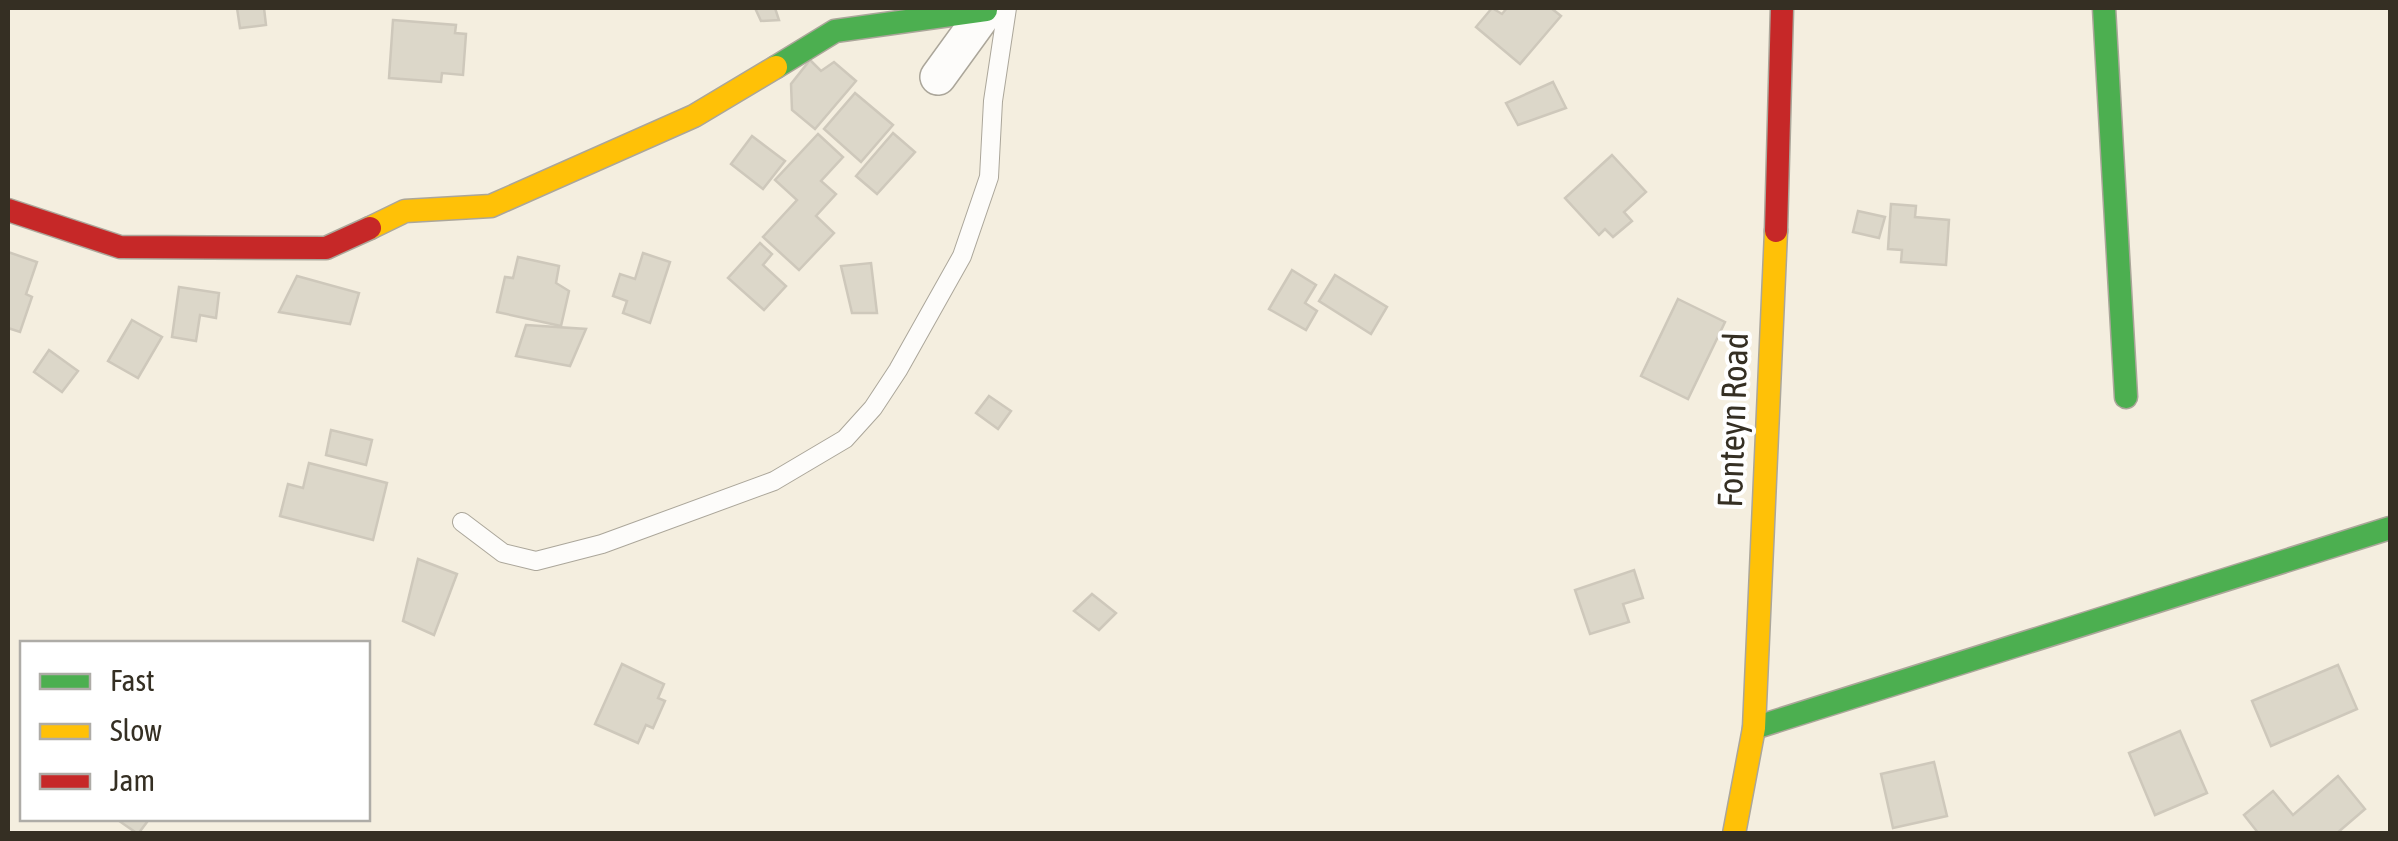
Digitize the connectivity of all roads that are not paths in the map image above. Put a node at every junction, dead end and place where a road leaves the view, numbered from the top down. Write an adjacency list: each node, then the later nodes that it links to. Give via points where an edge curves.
1 (994, 8): 4 (street); 5 (street, via 835,31 694,116 491,206 405,210 326,248 120,247); 7 (lane, via 989,177 962,256 898,370 845,438 774,480 602,544 536,561 503,553)
2 (1782, 8): 9 (street, Fonteyn Road)
3 (2104, 8): 6 (street)
4 (938, 77)
5 (8, 210)
6 (2126, 397)
7 (462, 522)
8 (2390, 528): 9 (street)
9 (1754, 728): 10 (street, Fonteyn Road)
10 (1734, 834)

